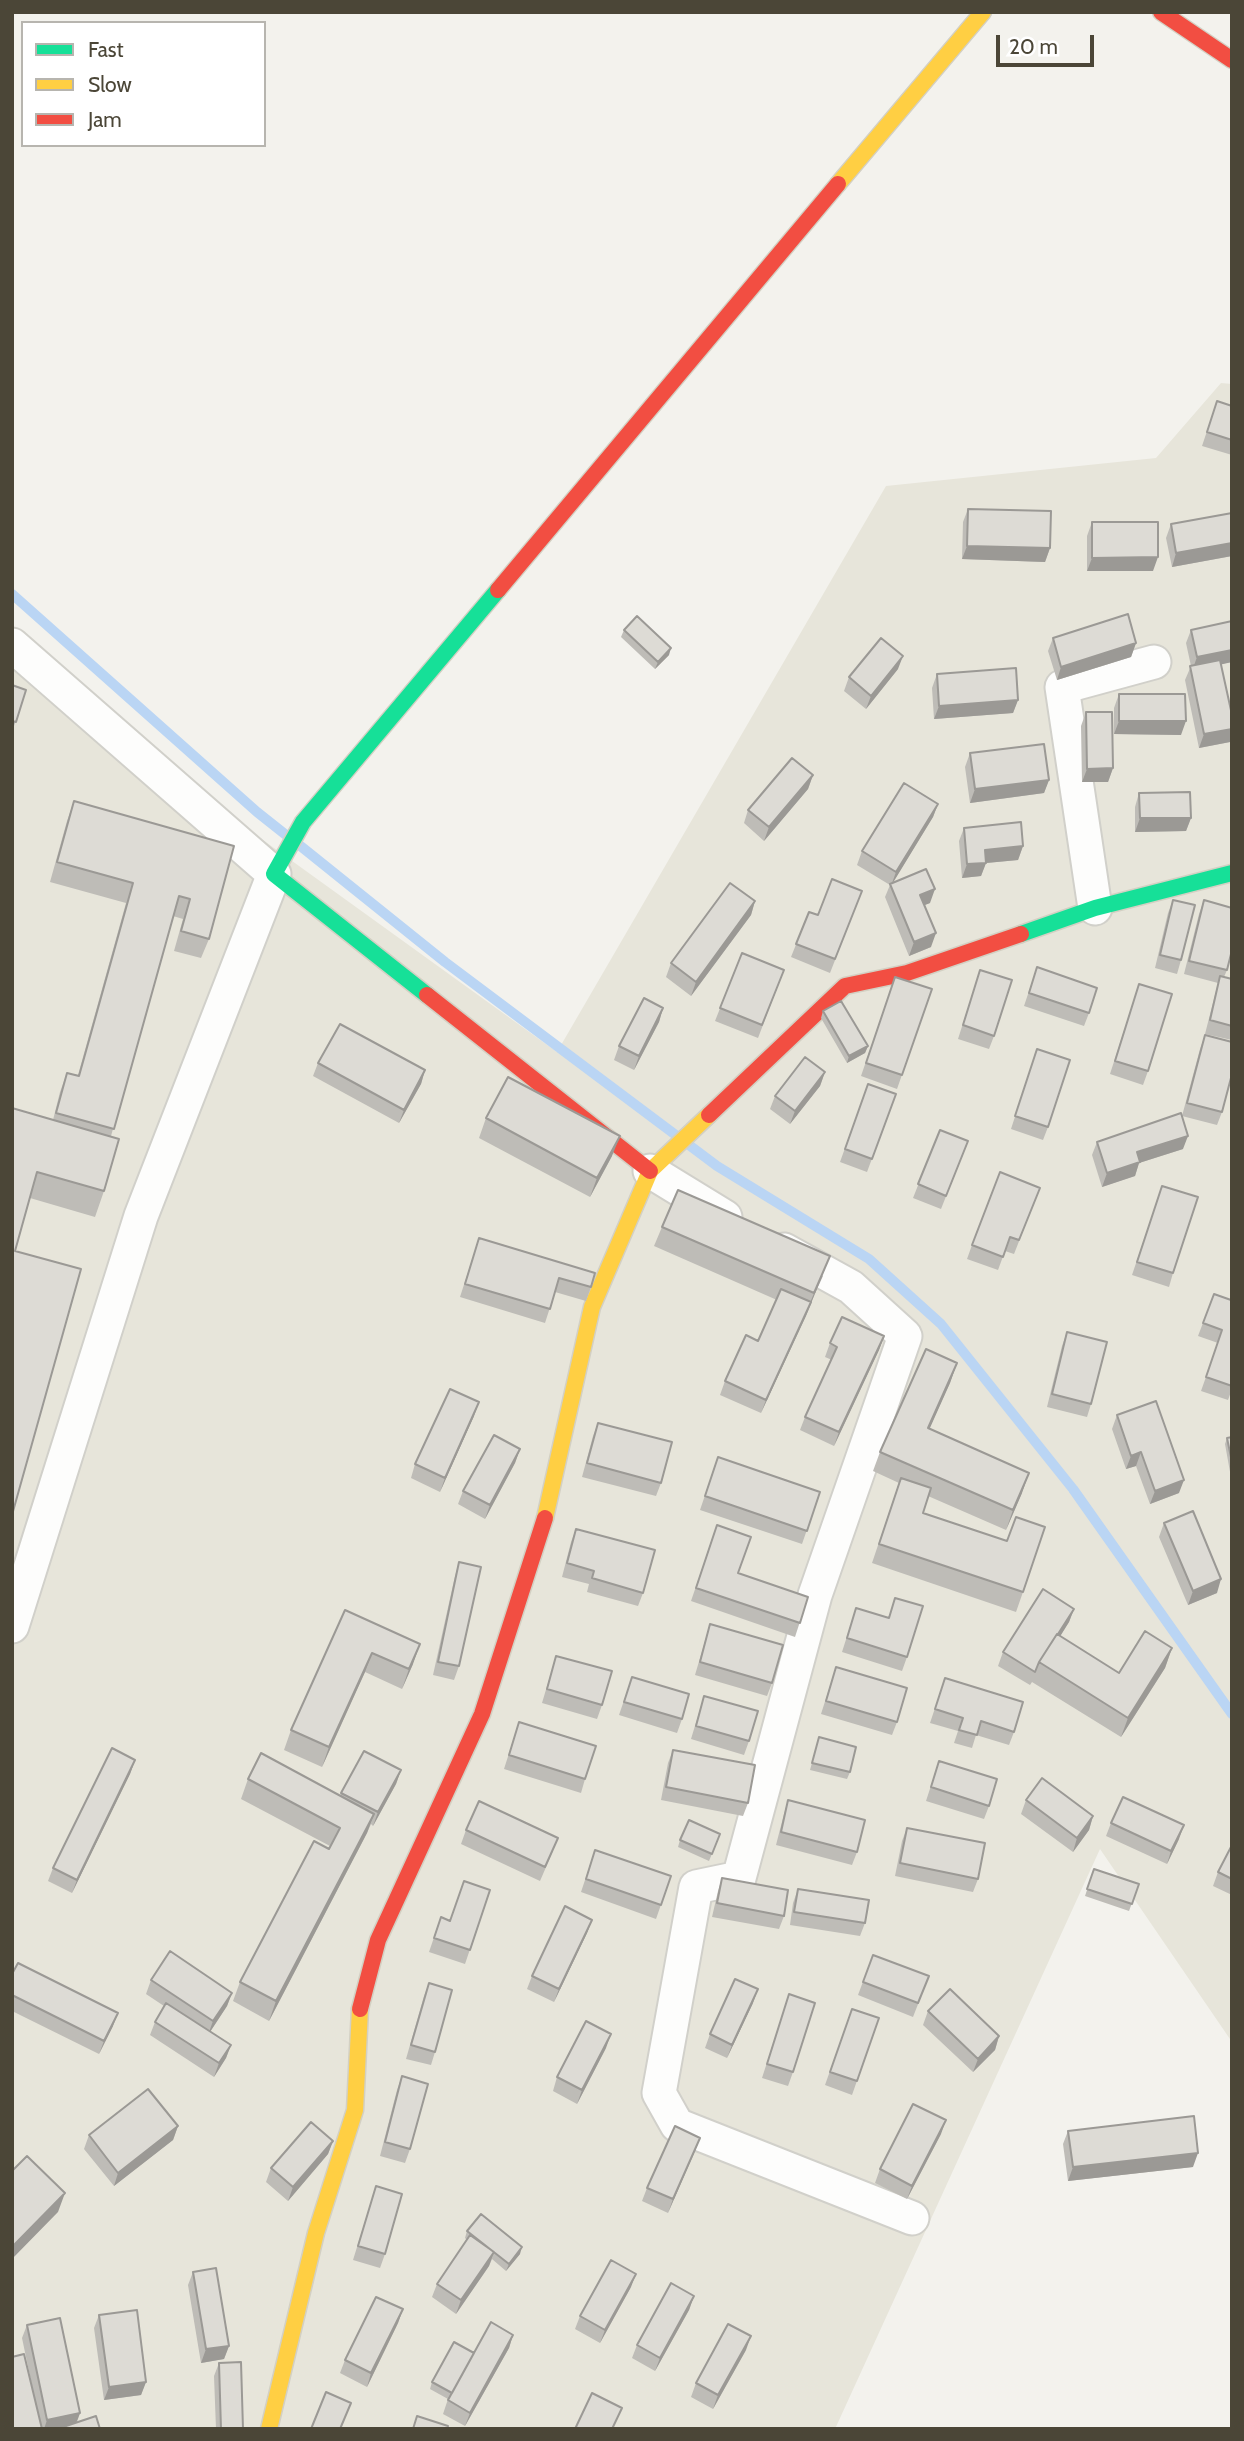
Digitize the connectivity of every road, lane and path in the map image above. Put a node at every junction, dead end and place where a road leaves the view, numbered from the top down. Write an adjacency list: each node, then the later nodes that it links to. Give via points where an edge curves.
1 (983, 12): 6 (street, via 303,822)
2 (1161, 12): 3 (street)
3 (1232, 60)
4 (12, 645): 6 (street)
5 (1154, 662): 8 (street, via 1062,687)
6 (280, 864): 9 (street); 10 (street, via 141,1216)
7 (1232, 873): 8 (street)
8 (1095, 908): 9 (street, via 907,972 845,986)
9 (650, 1171): 11 (street, via 850,1287 905,1336 815,1595 739,1878 696,1887 659,2092 677,2125); 12 (street, via 592,1307 550,1501 482,1714 378,1940 360,2005 355,2110 316,2233)
10 (12, 1626)
11 (912, 2218)
12 (269, 2429)

